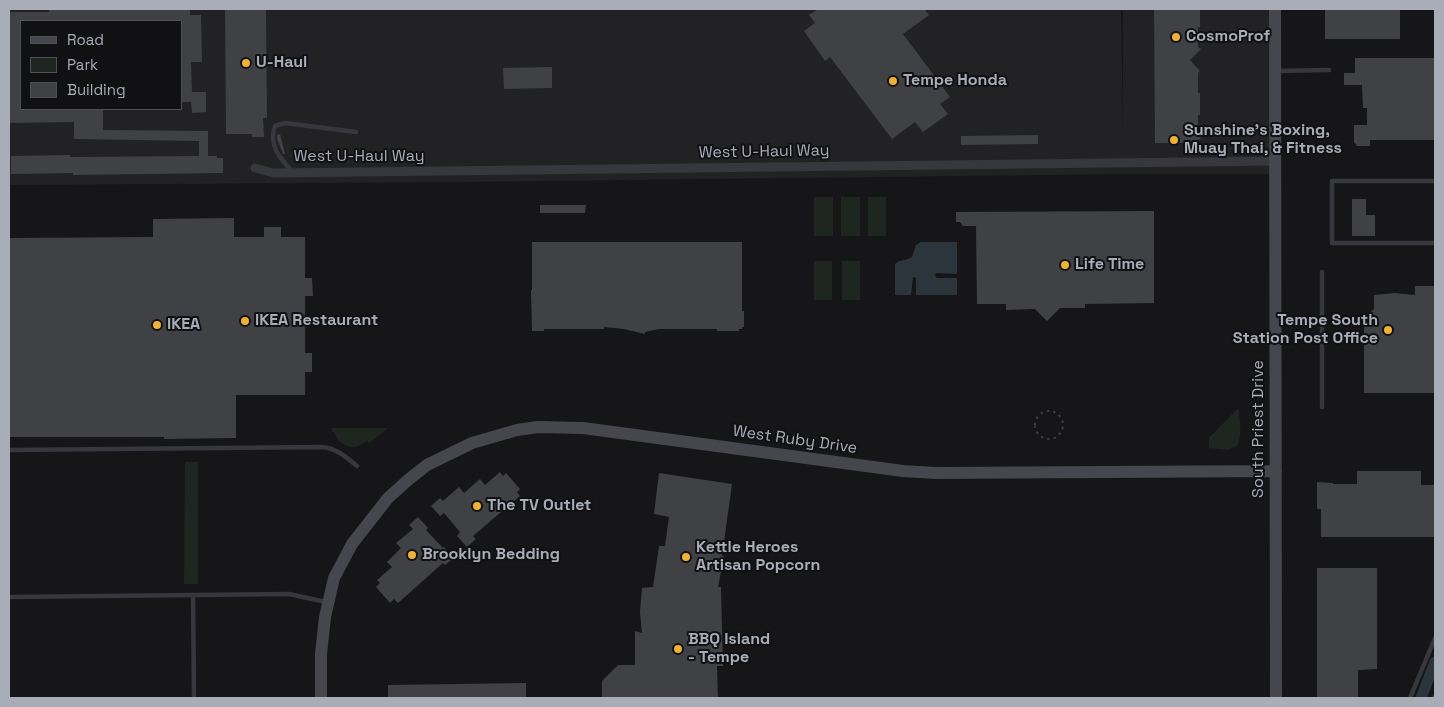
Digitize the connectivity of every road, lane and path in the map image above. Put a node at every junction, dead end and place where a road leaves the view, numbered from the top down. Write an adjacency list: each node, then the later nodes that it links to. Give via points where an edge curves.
1 (1275, 9): 3 (street, South Priest Drive)
2 (1330, 70): 3 (lane)
3 (1275, 71): 5 (street, South Priest Drive)
4 (356, 132): 7 (lane, via 284,123 275,126 276,150)
5 (1275, 161): 7 (street, West U-Haul Way); 15 (street, South Priest Drive)
6 (255, 168): 7 (street, West U-Haul Way, via 268,172)
7 (294, 172)
8 (1435, 181): 9 (lane, via 1332,181 1332,244)
9 (1435, 243)
10 (1322, 272): 11 (lane)
11 (1322, 407)
12 (1051, 412): 12 (path, via 1040,414 1035,425 1037,433 1047,439 1058,436 1062,429 1060,417)
13 (9, 450): 14 (lane, via 328,447)
14 (357, 466)
15 (1276, 471): 18 (street, West Ruby Drive, via 936,473 583,428 538,427 472,443 427,465 408,480 388,498 352,544 334,578); 23 (street, South Priest Drive)
16 (193, 595): 17 (lane); 18 (lane, via 289,594); 21 (lane)
17 (9, 597)
18 (328, 603): 22 (street, West Ruby Drive, via 321,654)
19 (1435, 638): 24 (lane)
20 (1435, 692): 25 (path)
21 (194, 698)
22 (321, 698)
23 (1276, 698)
24 (1410, 698)
25 (1433, 698)

